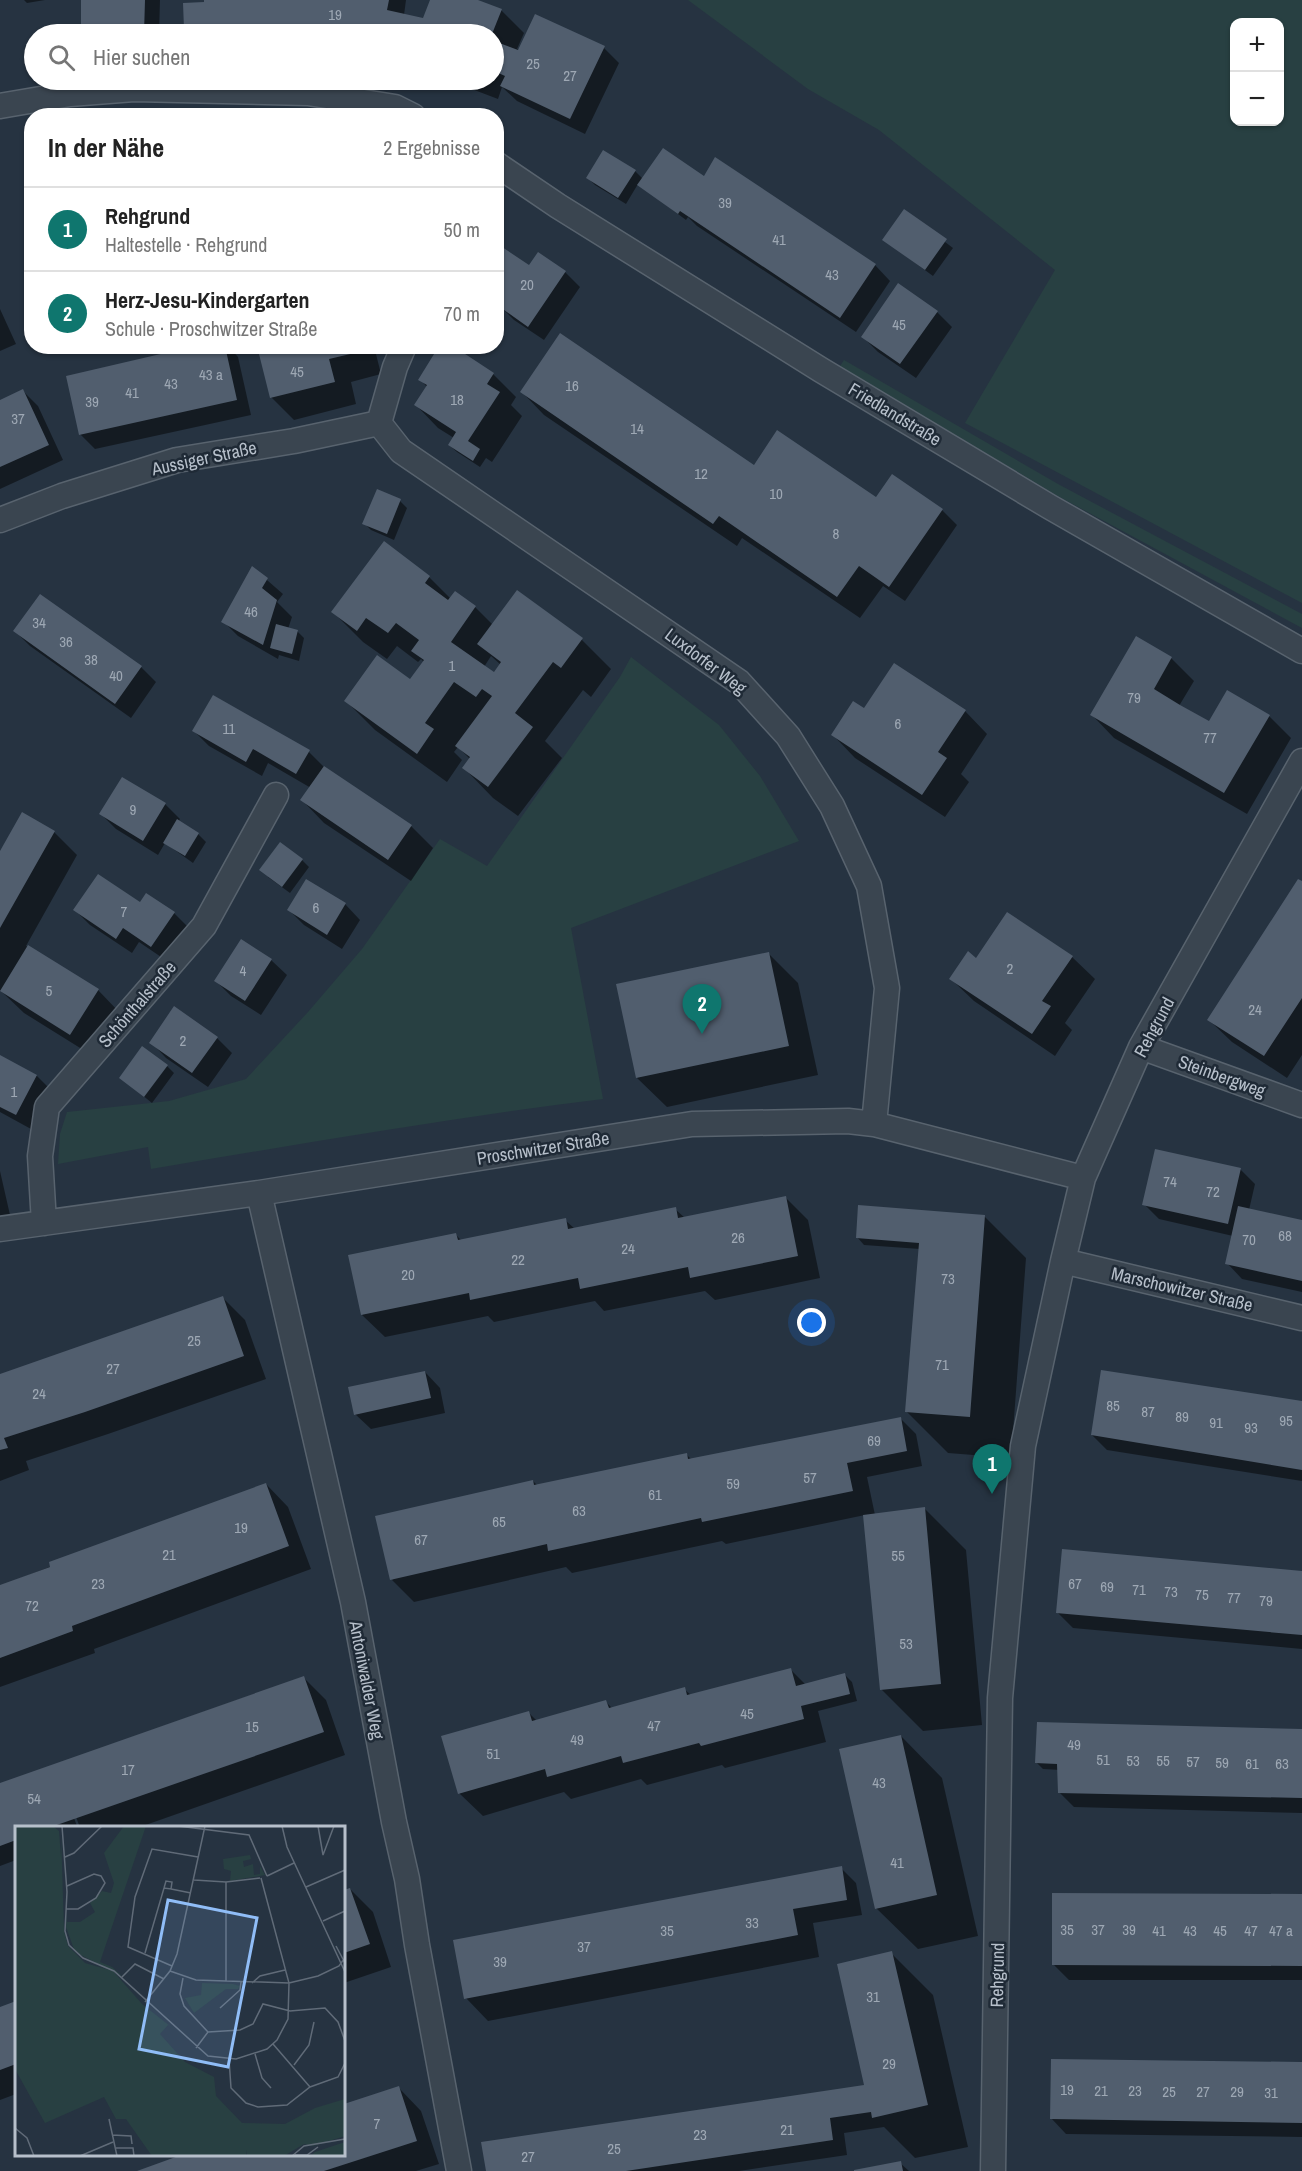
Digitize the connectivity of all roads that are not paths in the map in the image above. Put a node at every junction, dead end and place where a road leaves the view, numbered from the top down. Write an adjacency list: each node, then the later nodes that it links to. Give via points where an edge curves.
1 (118, 90): 3 (street)
2 (178, 90): 4 (street, via 308,93)
3 (1, 104)
4 (395, 108)
5 (504, 174): 9 (street, Friedlandstraße, via 1050,507)
6 (401, 354): 7 (street)
7 (379, 423): 8 (street, Aussiger Straße, via 177,460); 14 (street, Luxdorfer Weg, via 400,451 739,682 788,736 832,806 869,886 887,988)
8 (0, 520)
9 (1302, 651)
10 (1302, 761): 12 (street, Rehgrund)
11 (276, 795): 17 (street, Schönthalstraße, via 204,926 47,1107 40,1156)
12 (1141, 1047): 13 (street, Steinbergweg); 15 (street, Rehgrund)
13 (1302, 1106)
14 (874, 1124): 15 (street, Proschwitzer Straße); 16 (street, Proschwitzer Straße, via 692,1124)
15 (1083, 1178): 19 (street, Rehgrund)
16 (259, 1193): 17 (street, Proschwitzer Straße); 21 (street, Antoniwalder Weg, via 353,1602)
17 (44, 1223): 18 (street, Proschwitzer Straße)
18 (0, 1229)
19 (1063, 1261): 20 (street, Marschowitzer Straße); 22 (street, Rehgrund, via 1023,1446 1000,1698)
20 (1302, 1318)
21 (459, 2171)
22 (993, 2171)

